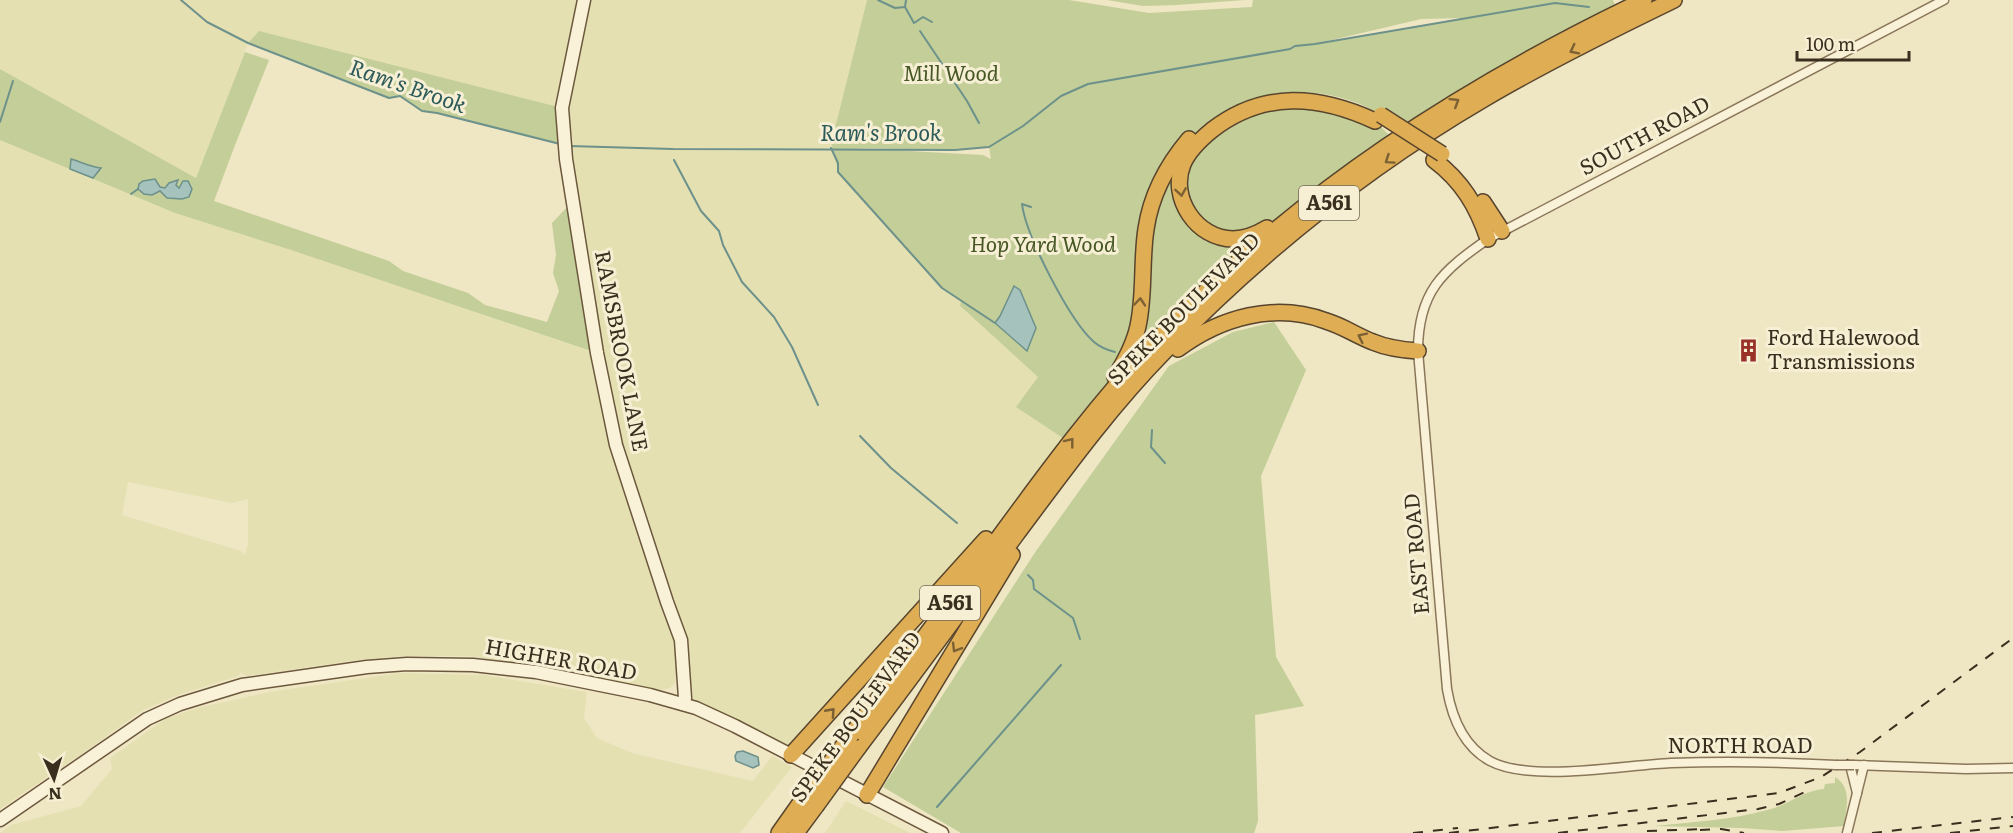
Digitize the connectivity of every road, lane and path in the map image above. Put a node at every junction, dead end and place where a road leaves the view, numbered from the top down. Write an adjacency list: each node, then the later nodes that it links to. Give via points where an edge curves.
1 (584, 0): 15 (street, RAMSBROOK LANE, via 562,108 566,159 616,445 681,640)
2 (1644, 0): 6 (highway, SPEKE BOULEVARD / A561, one-way to 2, via 1496,77)
3 (1674, 0): 12 (highway, SPEKE BOULEVARD / A561, one-way to 12, via 1484,99 1371,172 1257,263 1164,352)
4 (1944, 0): 8 (street, SOUTH ROAD)
5 (1378, 118): 6 (highway, one-way to 6, via 1309,101 1273,102 1238,113 1192,148 1180,177 1183,204 1199,226 1211,234 1244,238 1267,228); 7 (highway); 11 (highway, one-way to 5, via 1135,336 1146,229 1155,194 1173,159 1194,133 1236,105 1283,92 1331,95 1362,105)
6 (1394, 140): 11 (highway, SPEKE BOULEVARD / A561, via 1252,249 1158,339)
7 (1438, 157): 8 (highway, via 1466,176); 9 (highway, via 1466,192)
8 (1502, 231): 9 (street, SOUTH ROAD)
9 (1488, 239): 10 (street, SOUTH ROAD, via 1451,266 1434,287 1421,314)
10 (1418, 351): 12 (highway, one-way to 12, via 1374,343 1305,314 1284,312 1243,317 1209,330 1177,350); 17 (street, EAST ROAD, via 1447,689 1458,727)
11 (1093, 412): 13 (highway, SPEKE BOULEVARD / A561, one-way to 11)
12 (1083, 447): 14 (highway, SPEKE BOULEVARD / A561)
13 (1047, 472): 16 (highway, SPEKE BOULEVARD / A561); 18 (highway, one-way to 13)
14 (1050, 490): 16 (highway, SPEKE BOULEVARD / A561); 23 (highway, one-way to 23)
15 (683, 704): 18 (street, HIGHER ROAD); 25 (street, HIGHER ROAD, via 536,672 473,665 407,664 242,685 180,704 147,719)
16 (855, 741): 24 (highway, SPEKE BOULEVARD / A561, bridge)
17 (1473, 748): 20 (street, NORTH ROAD, bridge, via 1498,765 1526,771 1689,763)
18 (791, 755): 23 (street, HIGHER ROAD)
19 (1864, 765): 20 (street, NORTH ROAD); 21 (street, NORTH ROAD); 22 (street)
20 (1852, 766): 22 (street)
21 (2013, 768)
22 (1857, 794): 29 (street)
23 (867, 795): 28 (street, HIGHER ROAD)
24 (810, 803): 26 (highway, SPEKE BOULEVARD / A561); 27 (highway, SPEKE BOULEVARD / A561)
25 (0, 820)
26 (779, 833)
27 (796, 833)
28 (942, 833)
29 (1847, 833)

